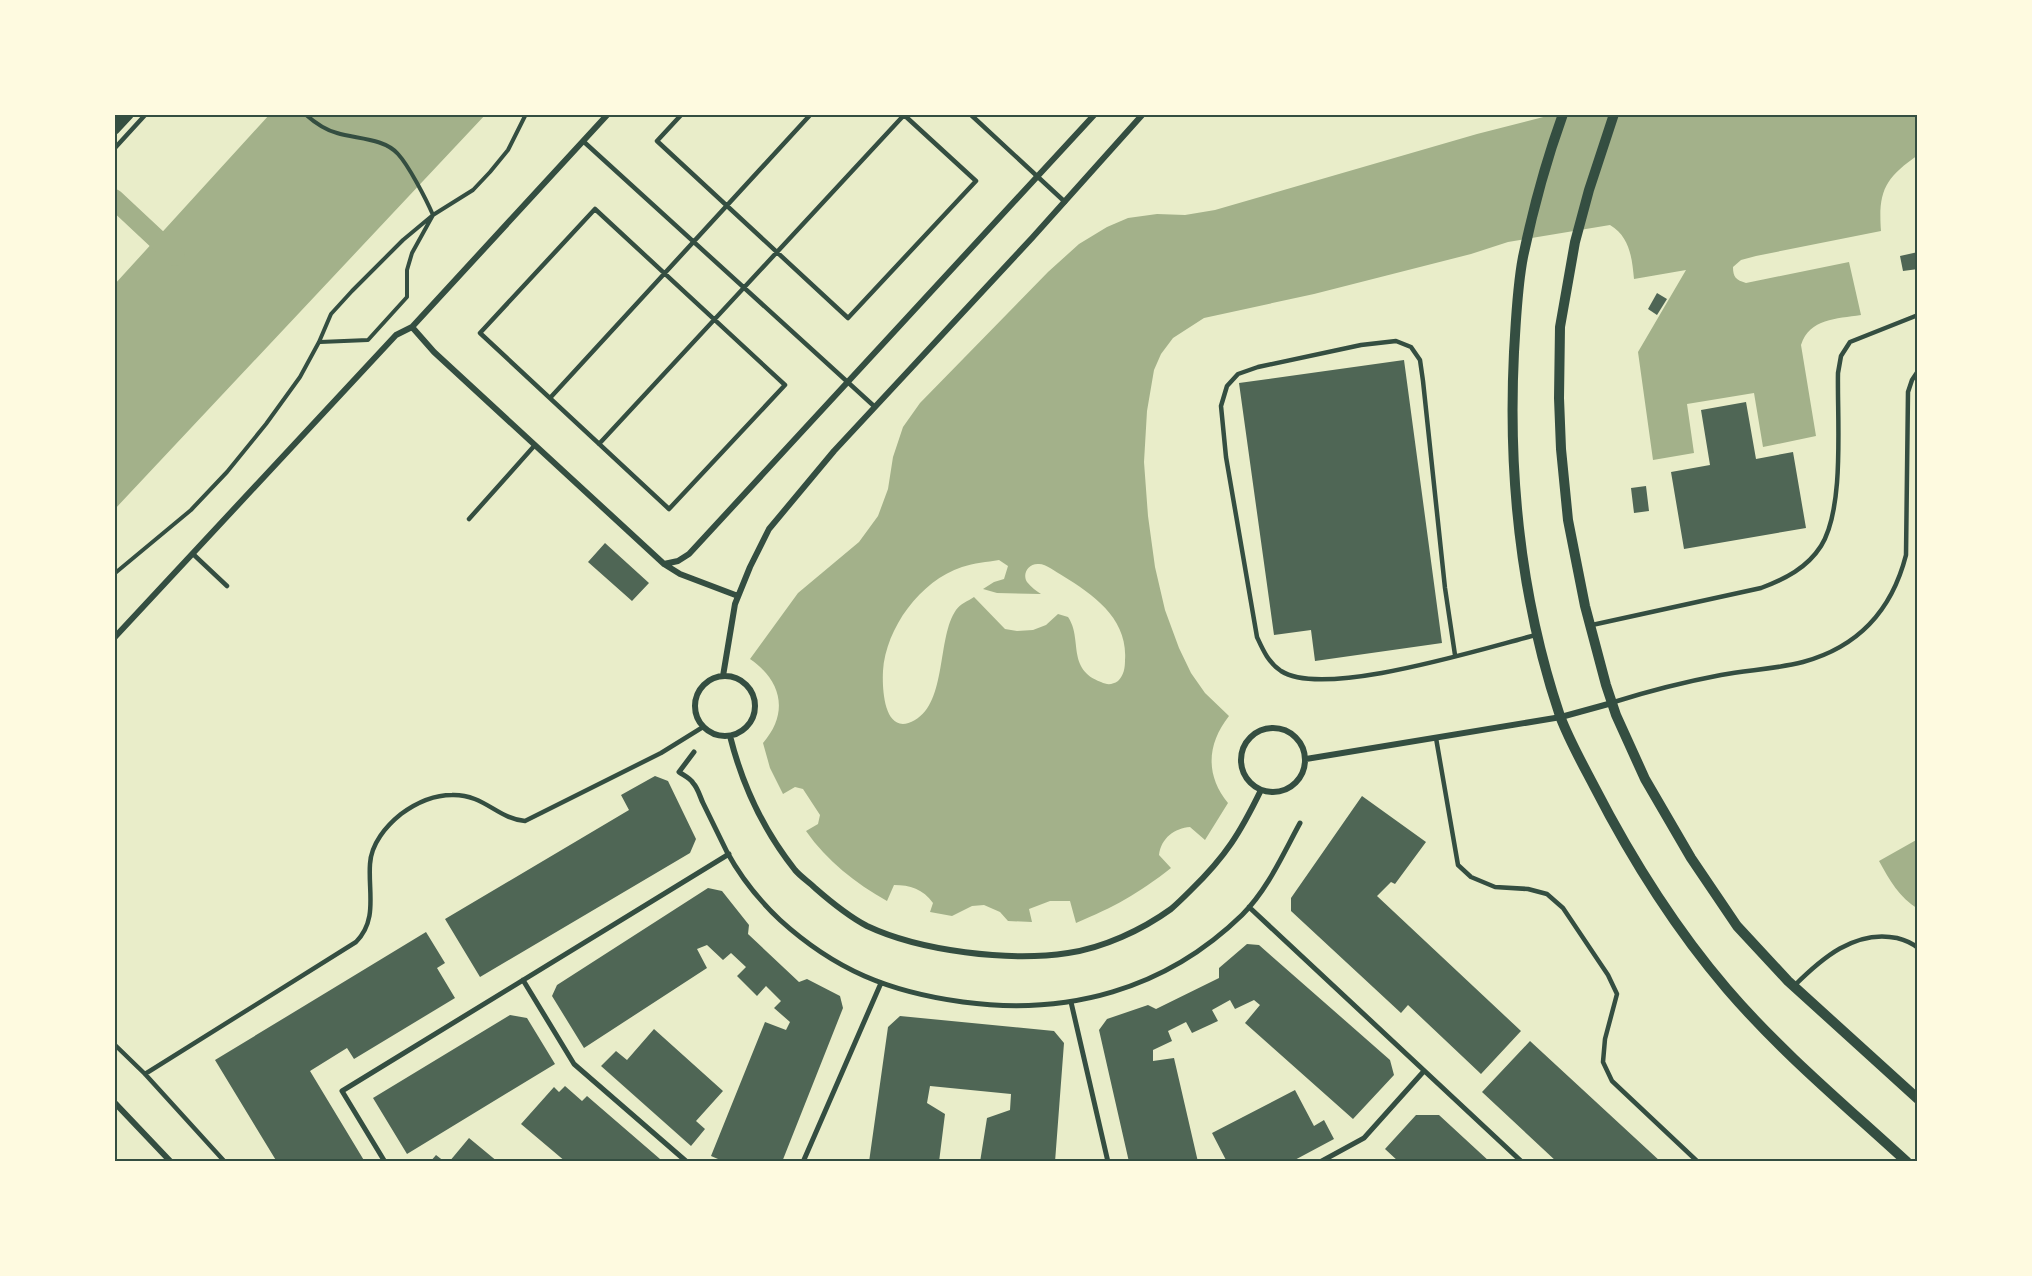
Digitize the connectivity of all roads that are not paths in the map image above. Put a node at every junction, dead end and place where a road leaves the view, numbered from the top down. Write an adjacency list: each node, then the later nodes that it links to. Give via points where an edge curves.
1 (128, 114): 12 (main road)
2 (146, 114): 14 (lane)
3 (608, 114): 13 (street)
4 (682, 114): 17 (lane, via 657,141)
5 (811, 114): 17 (lane)
6 (904, 114): 19 (lane); 19 (lane, via 975,181 848,318)
7 (970, 114): 15 (lane)
8 (1095, 114): 15 (street)
9 (1143, 114): 16 (street)
10 (1563, 114): 37 (street, via 1547,157 1522,260 1512,401 1515,497)
11 (1614, 114): 36 (street, via 1575,242 1560,327 1561,449 1567,508)
12 (114, 129)
13 (583, 141): 18 (lane); 24 (street)
14 (114, 149)
15 (1037, 176): 16 (lane); 26 (street)
16 (1065, 202): 28 (street)
17 (727, 206): 18 (lane); 19 (lane)
18 (693, 242): 20 (lane); 21 (lane)
19 (777, 252): 21 (lane)
20 (664, 273): 23 (lane); 27 (lane); 27 (lane, via 595,209 480,333)
21 (744, 288): 23 (lane); 26 (lane)
22 (1918, 315): 36 (lane, via 1850,342 1841,356 1837,495 1821,546 1807,563 1788,578 1761,588)
23 (715, 320): 29 (lane); 29 (lane, via 785,385 669,509)
24 (412, 327): 30 (street); 32 (street, via 396,335)
25 (1918, 371): 41 (lane, via 1908,392 1906,555 1899,580 1870,624 1852,640 1802,662 1678,683)
26 (847, 383): 28 (lane); 33 (street, via 689,554)
27 (550, 398): 29 (lane)
28 (874, 407): 35 (street, via 769,529)
29 (599, 444)
30 (535, 445): 31 (lane); 33 (street)
31 (469, 519)
32 (193, 554): 34 (lane); 38 (street)
33 (664, 564): 35 (street)
34 (227, 586)
35 (738, 596): 40 (street)
36 (1590, 626): 41 (street)
37 (1538, 634): 39 (lane); 42 (street)
38 (114, 638)
39 (1455, 655): 39 (lane, via 1338,679 1305,679 1282,672 1267,658 1257,638 1226,457 1221,406 1227,386 1238,374 1361,345 1396,341 1411,346 1424,381)
40 (723, 676): 43 (street, via 713,678 698,690 694,710); 44 (street, via 742,681 754,697 753,717 740,732)
41 (1612, 703): 42 (street); 55 (street, via 1645,779 1691,858 1737,926)
42 (1561, 717): 45 (street); 71 (street, via 1616,830 1698,953 1798,1064)
43 (703, 727): 44 (street, via 711,733); 59 (lane, via 661,753 525,821 462,795 418,803 387,827 375,846 370,861 369,920 356,942)
44 (730, 736): 48 (street, via 747,789 764,824 796,871 832,903 865,925 892,936 989,954 1037,956 1095,947 1172,908 1228,849)
45 (1436, 738): 47 (street); 70 (lane, via 1458,865 1471,877 1496,887 1548,894 1563,908 1617,994 1603,1062 1612,1081)
46 (694, 752): 50 (street, via 679,772 693,782)
47 (1306, 759): 48 (street, via 1304,770 1292,786 1282,791); 48 (street, via 1299,740 1291,733 1271,728 1252,736 1245,744 1241,766 1245,776)
48 (1261, 790)
49 (1300, 823): 51 (street)
50 (729, 854): 53 (street); 54 (street, via 751,887 787,926 814,949)
51 (1249, 907): 56 (street, via 1192,956 1167,970 1126,988); 58 (street)
52 (1918, 948): 55 (lane, via 1886,936 1869,937 1816,964)
53 (523, 980): 64 (street, via 342,1091); 65 (street, via 574,1064)
54 (880, 983): 56 (street, via 932,998 995,1006); 66 (street)
55 (1794, 986): 60 (street)
56 (1071, 1002): 67 (street)
57 (114, 1044): 59 (lane)
58 (1424, 1071): 68 (street, via 1364,1138); 69 (street)
59 (145, 1074): 63 (lane)
60 (1918, 1099)
61 (114, 1102): 62 (street)
62 (171, 1162)
63 (225, 1162)
64 (385, 1162)
65 (687, 1162)
66 (803, 1162)
67 (1108, 1162)
68 (1320, 1162)
69 (1522, 1162)
70 (1698, 1162)
71 (1907, 1162)

